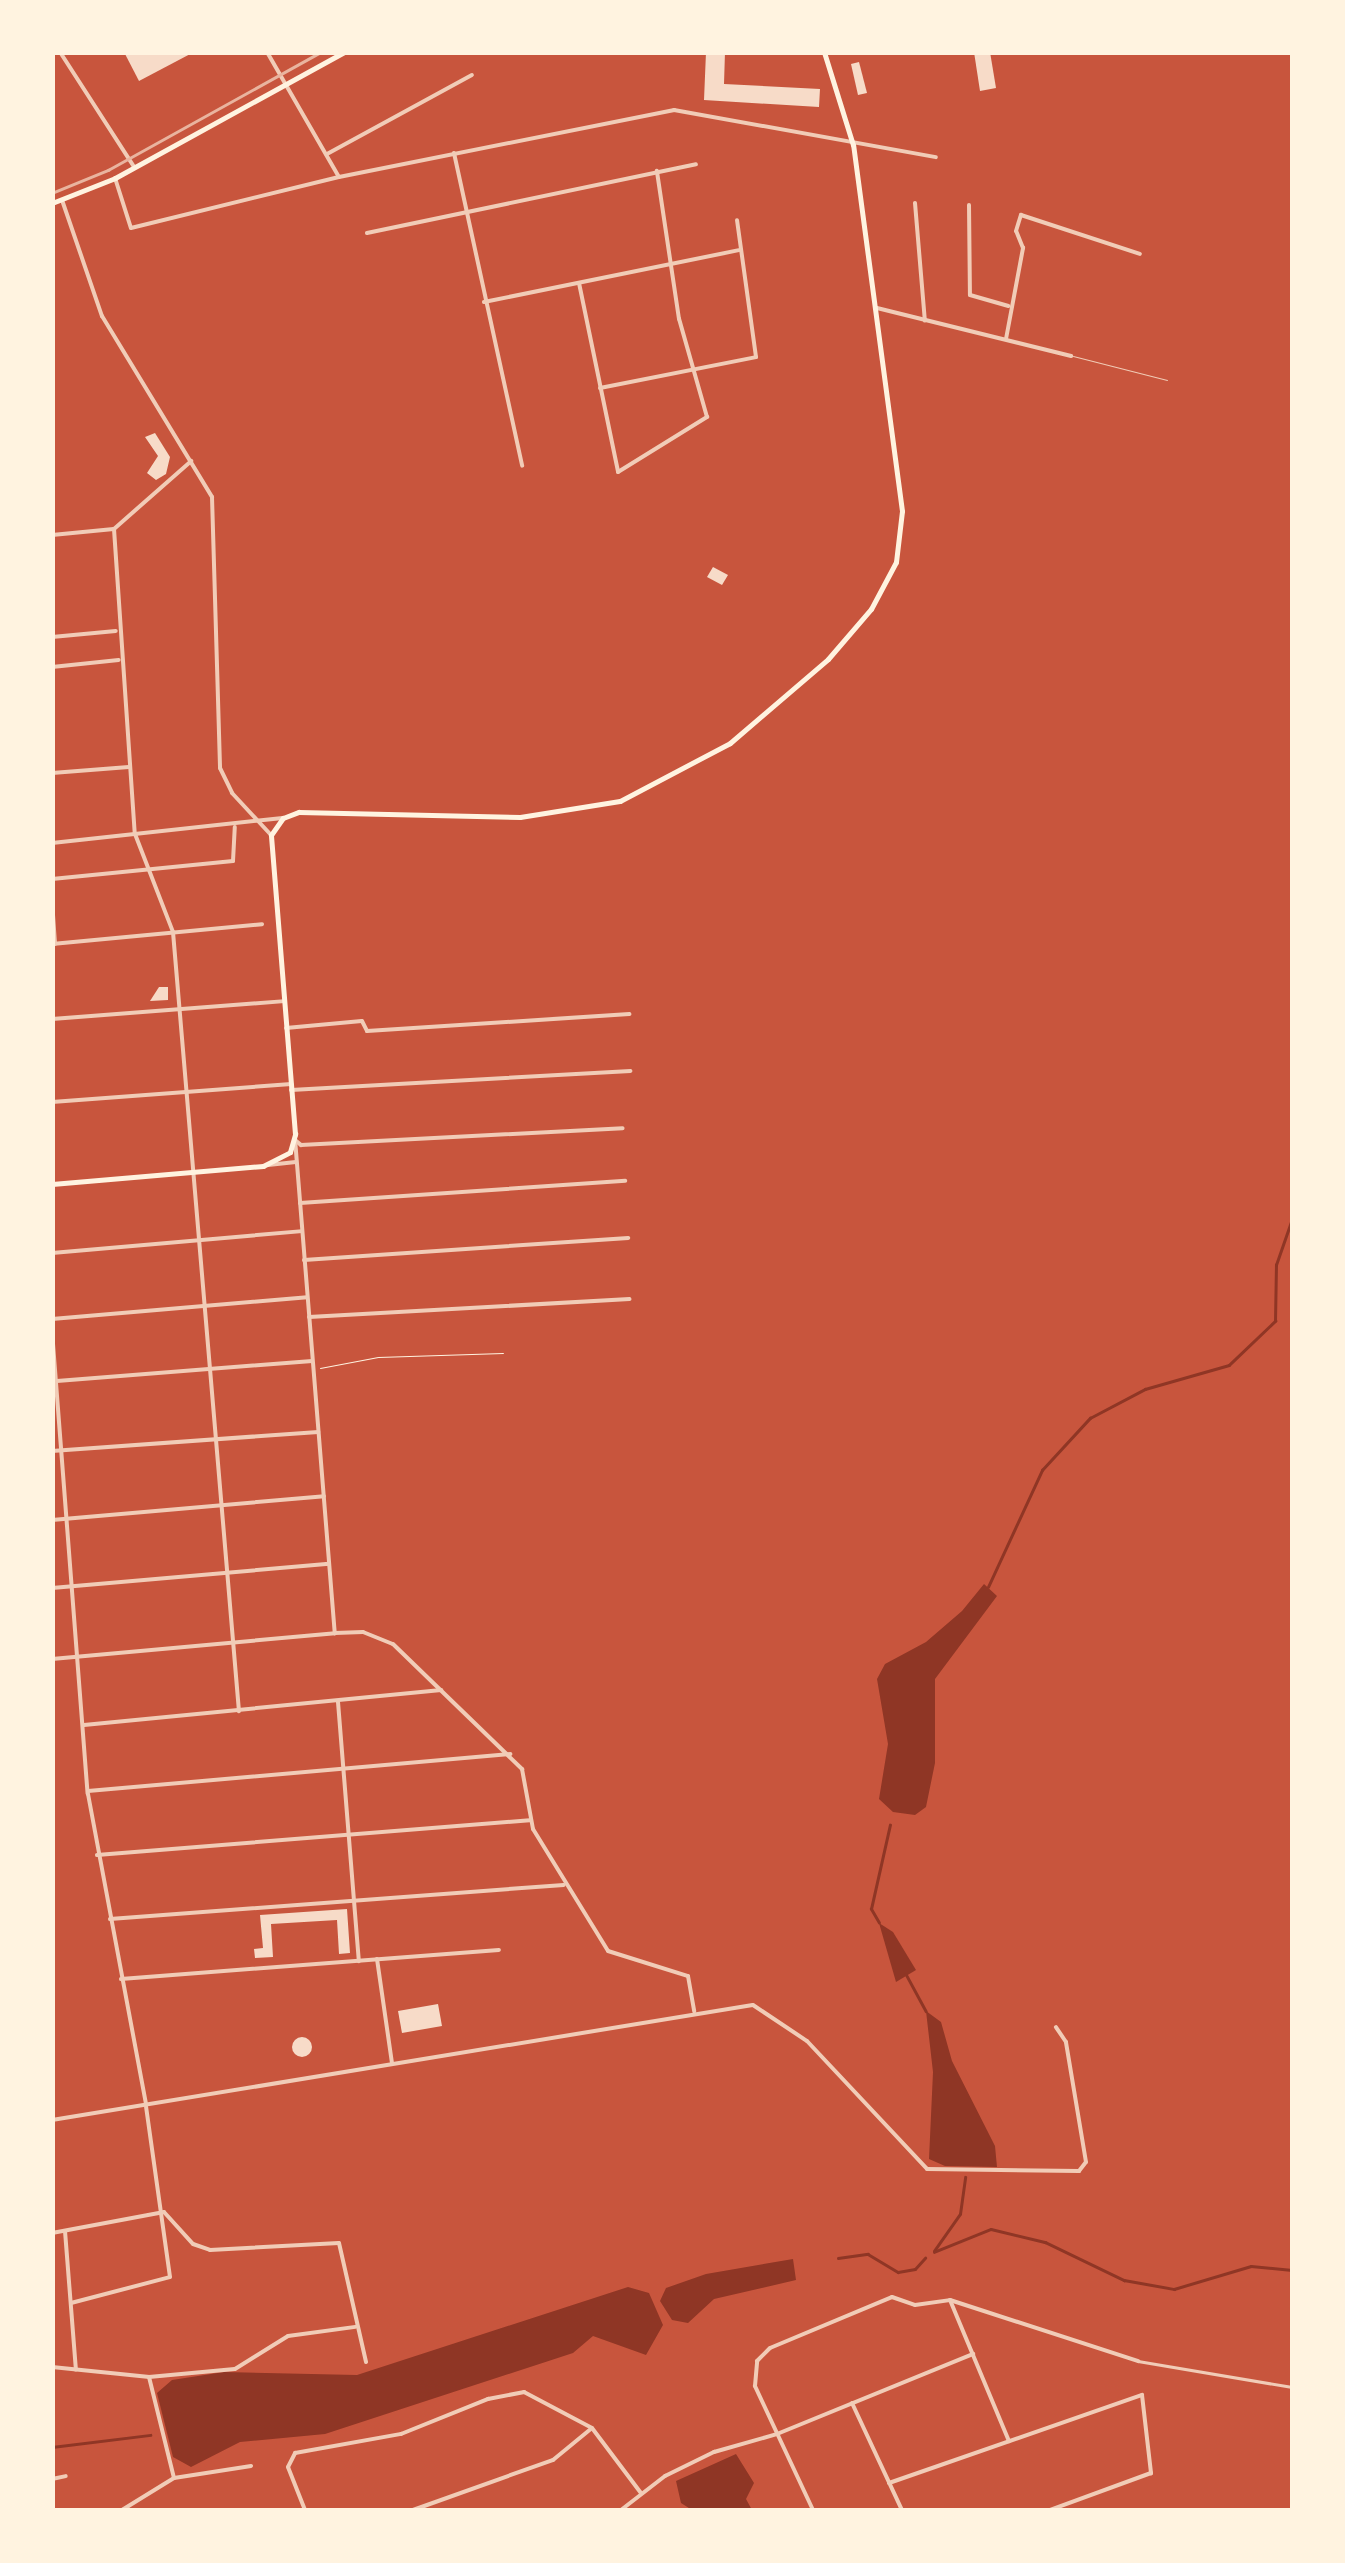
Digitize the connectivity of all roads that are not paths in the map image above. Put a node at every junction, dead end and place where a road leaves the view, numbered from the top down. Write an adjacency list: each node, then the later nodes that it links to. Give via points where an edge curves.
1 (60, 52): 12 (street)
2 (266, 52): 6 (street)
3 (344, 52): 6 (main road)
4 (824, 52): 7 (main road)
5 (472, 75): 9 (street)
6 (288, 84): 9 (street); 12 (main road)
7 (853, 145): 8 (street, via 674,110); 10 (street); 29 (main road)
8 (454, 153): 14 (street); 20 (street)
9 (327, 154): 14 (street)
10 (936, 157)
11 (696, 164): 13 (street)
12 (134, 167): 15 (main road)
13 (657, 170): 20 (street); 25 (street)
14 (339, 176): 15 (street, via 131,228)
15 (115, 178): 16 (main road)
16 (62, 200): 17 (main road); 36 (street, via 102,316)
17 (52, 203)
18 (915, 203): 30 (street)
19 (969, 206): 28 (street, via 970,295)
20 (464, 210): 22 (street); 27 (street)
21 (737, 220): 23 (street)
22 (367, 234)
23 (740, 250): 25 (street); 33 (street, via 756,357)
24 (1140, 254): 28 (street, via 1024,214 1016,232 1022,256)
25 (670, 264): 26 (street); 33 (street)
26 (579, 283): 27 (street); 35 (street)
27 (484, 302): 37 (street)
28 (1008, 306): 31 (street)
29 (874, 307): 30 (street); 46 (main road, via 902,511 896,562 852,634 793,692 689,770 620,801 520,817 299,812)
30 (924, 321): 31 (street)
31 (1006, 339): 32 (street)
32 (1071, 356): 34 (lane)
33 (690, 370): 35 (street); 35 (street, via 704,421 618,472)
34 (1167, 380)
35 (600, 388)
36 (191, 461): 38 (street); 47 (street, via 213,502 220,768)
37 (522, 466)
38 (114, 529): 39 (street); 40 (street)
39 (52, 534)
40 (116, 631): 41 (street); 42 (street)
41 (52, 637)
42 (119, 660): 43 (street); 44 (street)
43 (52, 667)
44 (129, 767): 45 (street); 49 (street)
45 (52, 773)
46 (284, 818): 47 (street); 50 (main road)
47 (256, 819): 48 (street); 50 (street)
48 (235, 826): 49 (street); 52 (street, via 233,861)
49 (135, 834): 51 (street); 52 (street)
50 (272, 835): 58 (main road)
51 (52, 843)
52 (147, 870): 53 (street); 56 (street)
53 (52, 879)
54 (53, 914): 57 (street)
55 (262, 924): 56 (street)
56 (172, 932): 57 (street); 59 (street)
57 (54, 944)
58 (284, 1001): 59 (street); 62 (main road)
59 (179, 1008): 61 (street); 65 (street)
60 (629, 1014): 62 (street, via 367,1030 362,1021)
61 (52, 1019)
62 (286, 1028): 64 (main road)
63 (630, 1071): 64 (street)
64 (291, 1087): 65 (street); 68 (main road)
65 (186, 1092): 66 (street); 71 (street)
66 (52, 1102)
67 (623, 1128): 68 (street, via 301,1145)
68 (295, 1137): 69 (street); 70 (main road, via 286,1156)
69 (296, 1162): 70 (street); 74 (street)
70 (263, 1166): 71 (main road)
71 (194, 1172): 73 (main road); 77 (street)
72 (626, 1180): 74 (street)
73 (52, 1184)
74 (300, 1203): 75 (street)
75 (302, 1232): 77 (street); 79 (street)
76 (628, 1238): 79 (street)
77 (199, 1242): 78 (street); 82 (street)
78 (52, 1253)
79 (304, 1260): 80 (street)
80 (308, 1297): 82 (street); 83 (street)
81 (628, 1299): 83 (street)
82 (204, 1306): 84 (street); 87 (street)
83 (309, 1317): 86 (street)
84 (52, 1319)
85 (52, 1332): 88 (street)
86 (312, 1364): 87 (street); 89 (street)
87 (210, 1370): 88 (street); 90 (street)
88 (56, 1381): 91 (street)
89 (318, 1432): 90 (street); 93 (street)
90 (216, 1437): 91 (street); 94 (street)
91 (62, 1450): 92 (street); 95 (street)
92 (52, 1451)
93 (324, 1496): 94 (street); 97 (street)
94 (221, 1504): 95 (street); 98 (street)
95 (68, 1518): 96 (street); 99 (street)
96 (52, 1520)
97 (330, 1564): 98 (street); 101 (street)
98 (227, 1572): 99 (street); 102 (street)
99 (74, 1587): 100 (street); 103 (street)
100 (52, 1588)
101 (335, 1633): 102 (street); 105 (street, via 363,1632 393,1644)
102 (233, 1643): 103 (street); 107 (street)
103 (79, 1656): 104 (street); 108 (street)
104 (52, 1659)
105 (442, 1690): 106 (street); 109 (street)
106 (338, 1702): 107 (street); 110 (street)
107 (239, 1711): 108 (street)
108 (84, 1726): 111 (street)
109 (510, 1754): 110 (street); 112 (street, via 526,1776)
110 (342, 1770): 111 (street); 113 (street)
111 (88, 1791): 114 (street)
112 (530, 1820): 113 (street); 115 (street)
113 (349, 1836): 114 (street); 116 (street)
114 (97, 1856): 117 (street)
115 (567, 1885): 116 (street); 122 (street, via 608,1951 688,1976)
116 (354, 1900): 117 (street); 120 (street)
117 (110, 1919): 121 (street)
118 (499, 1950): 119 (street)
119 (377, 1960): 120 (street); 124 (street)
120 (359, 1961): 121 (street)
121 (122, 1979): 125 (street)
122 (694, 2011): 123 (street, via 754,2005 782,2020 928,2169 1084,2168 1066,2042); 124 (street)
123 (1056, 2027)
124 (392, 2063): 125 (street)
125 (146, 2105): 126 (street); 127 (street)
126 (52, 2120)
127 (164, 2212): 128 (street); 131 (street, via 168,2281); 132 (street, via 193,2244 210,2250 333,2241 342,2248)
128 (65, 2231): 129 (street); 131 (street)
129 (52, 2233)
130 (950, 2300): 133 (street); 135 (street); 142 (street, via 915,2304 888,2298 763,2353 753,2378)
131 (71, 2303): 137 (street)
132 (355, 2327): 134 (street); 138 (street, via 288,2336 235,2368)
133 (973, 2354): 140 (street); 143 (street)
134 (366, 2362)
135 (1138, 2362): 139 (street)
136 (52, 2367): 137 (street)
137 (76, 2370): 138 (street)
138 (149, 2378): 146 (street)
139 (1292, 2387)
140 (852, 2403): 142 (street); 148 (street)
141 (592, 2428): 149 (street); 152 (street, via 536,2395 510,2393 401,2434 309,2449 289,2458); 153 (street, via 553,2460)
142 (777, 2434): 149 (street, via 717,2451); 156 (street)
143 (1009, 2441): 148 (street); 158 (street, via 1142,2395 1151,2473)
144 (251, 2466): 146 (street)
145 (66, 2476): 147 (street)
146 (174, 2478): 151 (street)
147 (52, 2479)
148 (889, 2483): 157 (street)
149 (641, 2493): 150 (street)
150 (629, 2504): 154 (street); 155 (street)
151 (122, 2510)
152 (306, 2510)
153 (413, 2510)
154 (621, 2510)
155 (632, 2510)
156 (813, 2510)
157 (902, 2510)
158 (1050, 2510)

